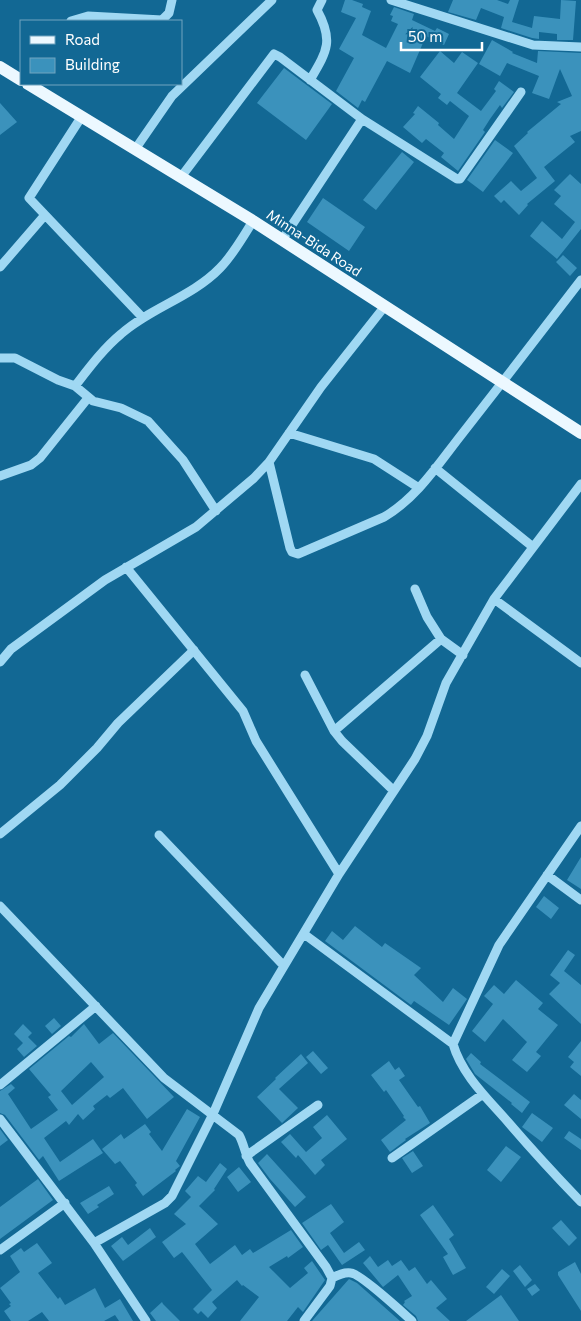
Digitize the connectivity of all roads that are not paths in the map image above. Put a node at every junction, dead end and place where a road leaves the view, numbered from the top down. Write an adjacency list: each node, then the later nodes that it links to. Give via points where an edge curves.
1 (172, 0): 6 (street, via 169,13)
2 (272, 0): 16 (street, via 172,96)
3 (322, 0): 11 (street, via 317,10 326,26 328,43)
4 (391, 0): 8 (street, via 533,45)
5 (74, 20): 7 (street, via 88,16)
6 (162, 20)
7 (162, 20)
8 (581, 47)
9 (0, 67): 10 (main road, Minna-Bida Road)
10 (20, 78)
11 (310, 80): 15 (street); 17 (street, via 274,54)
12 (32, 85): 14 (main road, Minna-Bida Road)
13 (521, 92): 15 (street, via 457,179)
14 (82, 116): 16 (main road, Minna-Bida Road); 18 (street, via 29,198)
15 (362, 119): 20 (street)
16 (136, 148): 17 (main road, Minna-Bida Road)
17 (181, 177): 19 (main road, Minna-Bida Road)
18 (45, 216): 21 (street); 24 (street)
19 (253, 221): 20 (main road, Minna-Bida Road); 24 (street, via 219,269)
20 (282, 240): 23 (main road, Minna-Bida Road)
21 (0, 267)
22 (581, 280): 26 (street)
23 (385, 306): 26 (main road, Minna-Bida Road); 30 (street)
24 (143, 318): 27 (street, via 121,333)
25 (0, 358): 27 (street, via 15,358)
26 (503, 382): 29 (main road, Minna-Bida Road); 32 (street)
27 (74, 386): 28 (street)
28 (88, 398): 33 (street, via 40,458 31,465); 36 (street, via 148,421 183,460)
29 (579, 429)
30 (289, 433): 31 (street); 35 (street, via 374,459)
31 (269, 462): 35 (street, via 290,548 298,554 384,517); 36 (street)
32 (434, 468): 35 (street); 37 (street)
33 (0, 476)
34 (581, 484): 37 (street)
35 (419, 488)
36 (216, 511): 38 (street)
37 (533, 547): 40 (street)
38 (126, 567): 42 (street); 44 (street, via 11,649)
39 (415, 589): 41 (street)
40 (494, 599): 43 (street); 45 (street)
41 (441, 639): 43 (street); 47 (street)
42 (194, 650): 50 (street, via 60,785); 52 (street, via 242,711 256,740)
43 (463, 655): 48 (street, via 446,683 427,736)
44 (0, 662)
45 (581, 663)
46 (305, 675): 47 (street)
47 (334, 731): 48 (street)
48 (394, 790): 52 (street)
49 (581, 826): 53 (street)
50 (0, 834)
51 (159, 835): 57 (street)
52 (339, 874): 56 (street)
53 (547, 875): 54 (street); 59 (street, via 499,945)
54 (581, 900)
55 (0, 906): 58 (street)
56 (304, 934): 57 (street); 59 (street)
57 (284, 966): 63 (street, via 259,1008)
58 (96, 1006): 60 (street); 63 (street, via 164,1078)
59 (454, 1044): 61 (street, via 463,1066)
60 (0, 1085)
61 (483, 1094): 66 (street); 67 (street)
62 (318, 1105): 65 (street)
63 (213, 1114): 65 (street, via 239,1136); 69 (street, via 172,1196)
64 (0, 1119): 68 (street)
65 (246, 1156): 71 (street)
66 (392, 1158)
67 (581, 1202)
68 (65, 1203): 69 (street); 70 (street)
69 (94, 1243): 72 (street)
70 (0, 1250)
71 (332, 1278): 73 (street, via 330,1286); 74 (street, via 353,1273)
72 (146, 1321)
73 (304, 1321)
74 (412, 1321)

